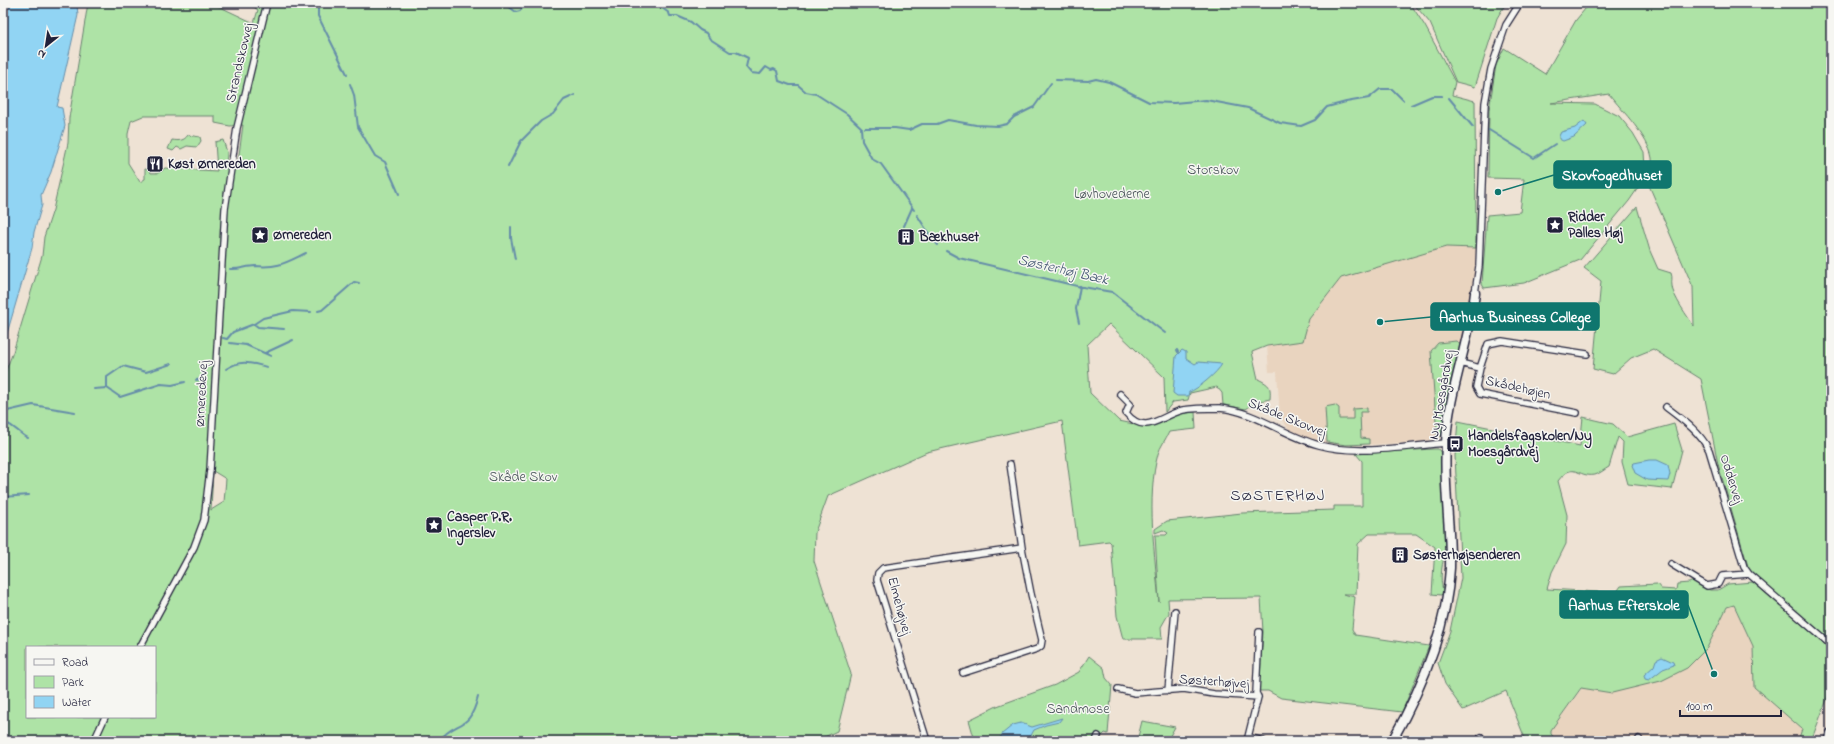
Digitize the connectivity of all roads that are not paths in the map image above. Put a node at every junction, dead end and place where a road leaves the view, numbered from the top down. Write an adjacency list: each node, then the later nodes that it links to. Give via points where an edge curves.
1 (267, 3): 3 (street, Strandskovvej)
2 (1520, 3): 4 (street, Ny Moesgårdvej, via 1506,25 1491,69 1485,103 1479,266)
3 (237, 128): 19 (street, Ørneredevej, via 225,209 210,470 204,520 194,547)
4 (1475, 293): 6 (street, Ny Moesgårdvej)
5 (1586, 354): 7 (street, Skådehøjen, via 1502,341 1488,344)
6 (1460, 363): 7 (street, Skådehøjen); 11 (street, Ny Moesgårdvej)
7 (1480, 368): 10 (street, Skådehøjen, via 1476,387 1480,394)
8 (1120, 394): 11 (street, Skåde Skovvej, via 1130,404 1126,413 1139,423 1155,423 1183,410 1219,408 1247,414 1294,436 1332,448 1349,450)
9 (1666, 407): 15 (street, Oddervej, via 1694,429 1709,450)
10 (1577, 414)
11 (1446, 443): 30 (street, Ny Moesgårdvej, via 1450,567 1446,600 1424,678)
12 (1010, 464): 13 (street)
13 (1022, 548): 20 (street, via 1042,640 1041,646); 28 (street, Elmehøjvej, via 883,568 878,573 893,633)
14 (1672, 564): 15 (street, via 1708,586 1718,584 1722,576)
15 (1748, 574): 18 (street, Oddervej)
16 (1175, 611): 22 (street, Søsterhøjvej)
17 (1259, 632): 23 (street, Søsterhøjvej, via 1256,693)
18 (1831, 645)
19 (141, 646)
20 (963, 673)
21 (1118, 689): 22 (street, Søsterhøjvej, via 1136,693)
22 (1168, 691): 23 (street, Søsterhøjvej, via 1184,690)
23 (1258, 697): 26 (street, Søsterhøjvej)
24 (105, 718): 27 (street)
25 (1831, 733): 31 (street)
26 (1248, 739): 29 (street, Søsterhøjvej)
27 (94, 741)
28 (927, 741)
29 (1263, 741)
30 (1392, 741)
31 (1828, 741)

